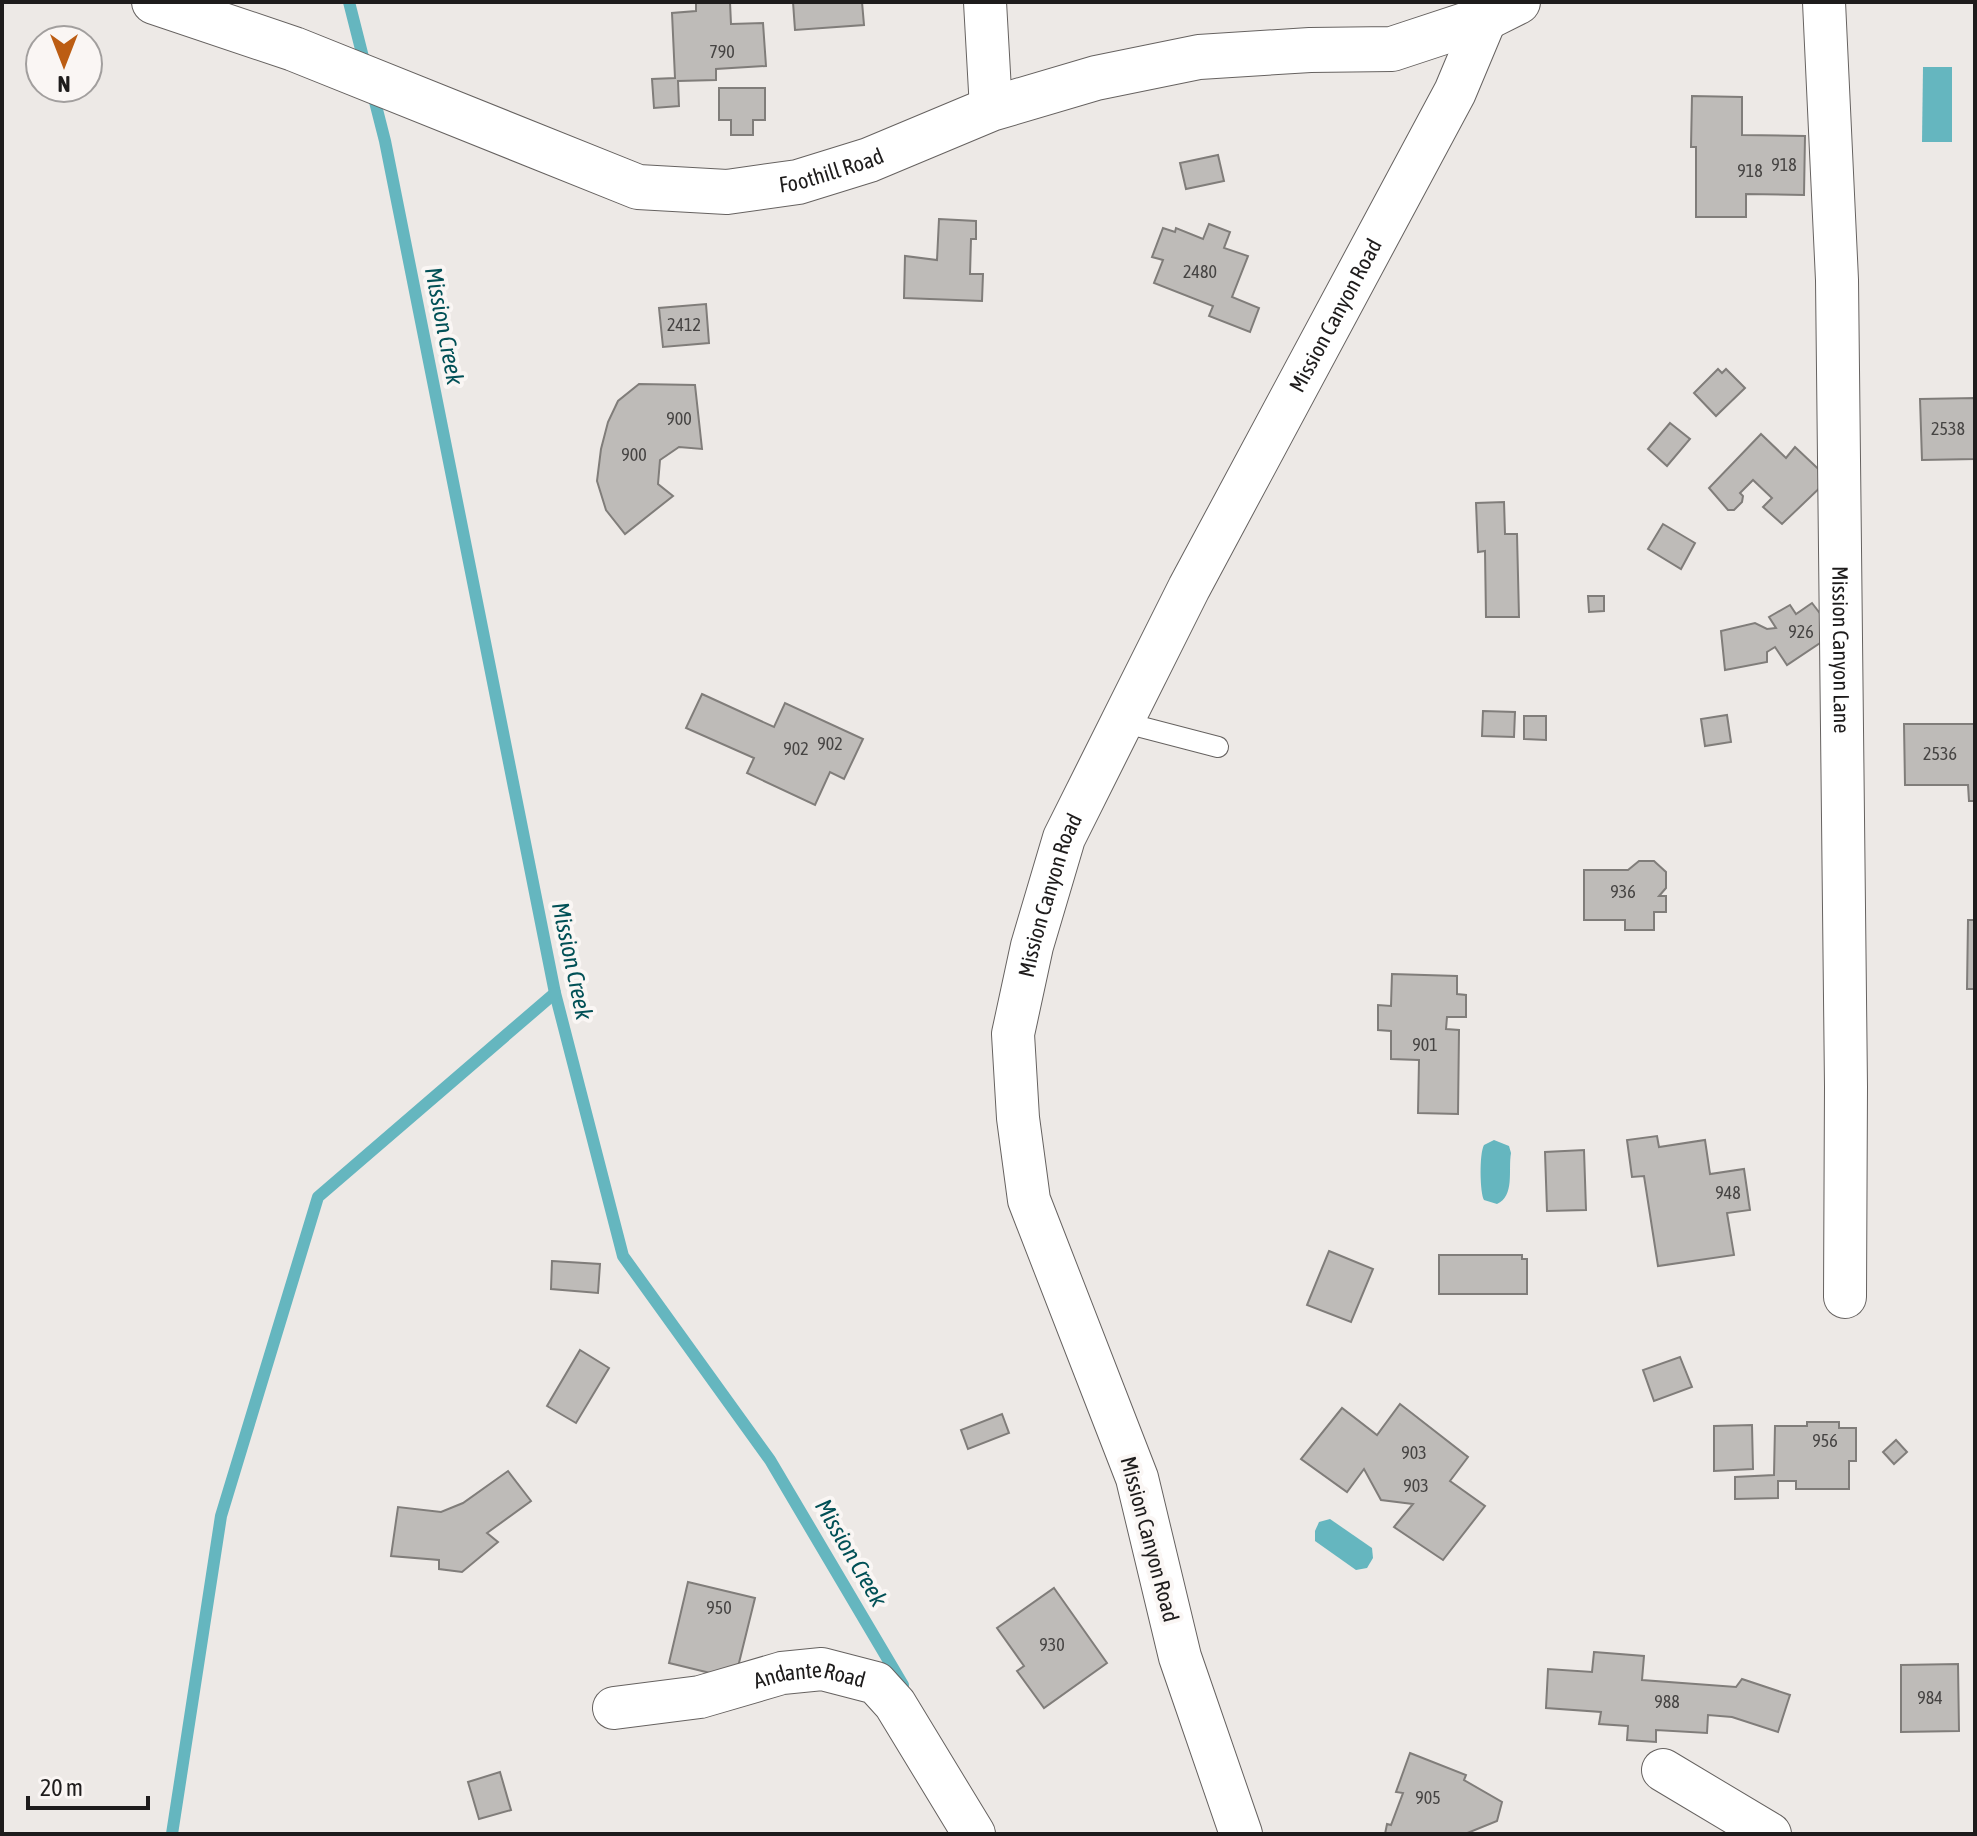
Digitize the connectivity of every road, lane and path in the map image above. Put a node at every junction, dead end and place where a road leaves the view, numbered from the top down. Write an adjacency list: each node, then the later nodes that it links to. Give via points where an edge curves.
1 (154, 2): 5 (main road, Foothill Road, via 294,49 638,187 727,192 798,182 869,160)
2 (985, 2): 5 (street)
3 (1824, 2): 8 (street, Mission Canyon Lane, via 1837,280)
4 (1502, 10): 5 (main road, Foothill Road, via 1392,49 1199,57 1096,78); 6 (street, Mission Canyon Road, via 1305,369)
5 (991, 109)
6 (1122, 722): 7 (lane); 12 (street, Mission Canyon Road, via 1064,838 1032,946 1013,1034 1018,1118 1029,1200 1137,1478 1180,1657)
7 (1218, 747)
8 (1845, 1297)
9 (614, 1708): 11 (street, Andante Road, via 700,1697 782,1673 822,1669 876,1683 895,1704)
10 (1663, 1770): 13 (street)
11 (974, 1834)
12 (1241, 1834)
13 (1770, 1834)

